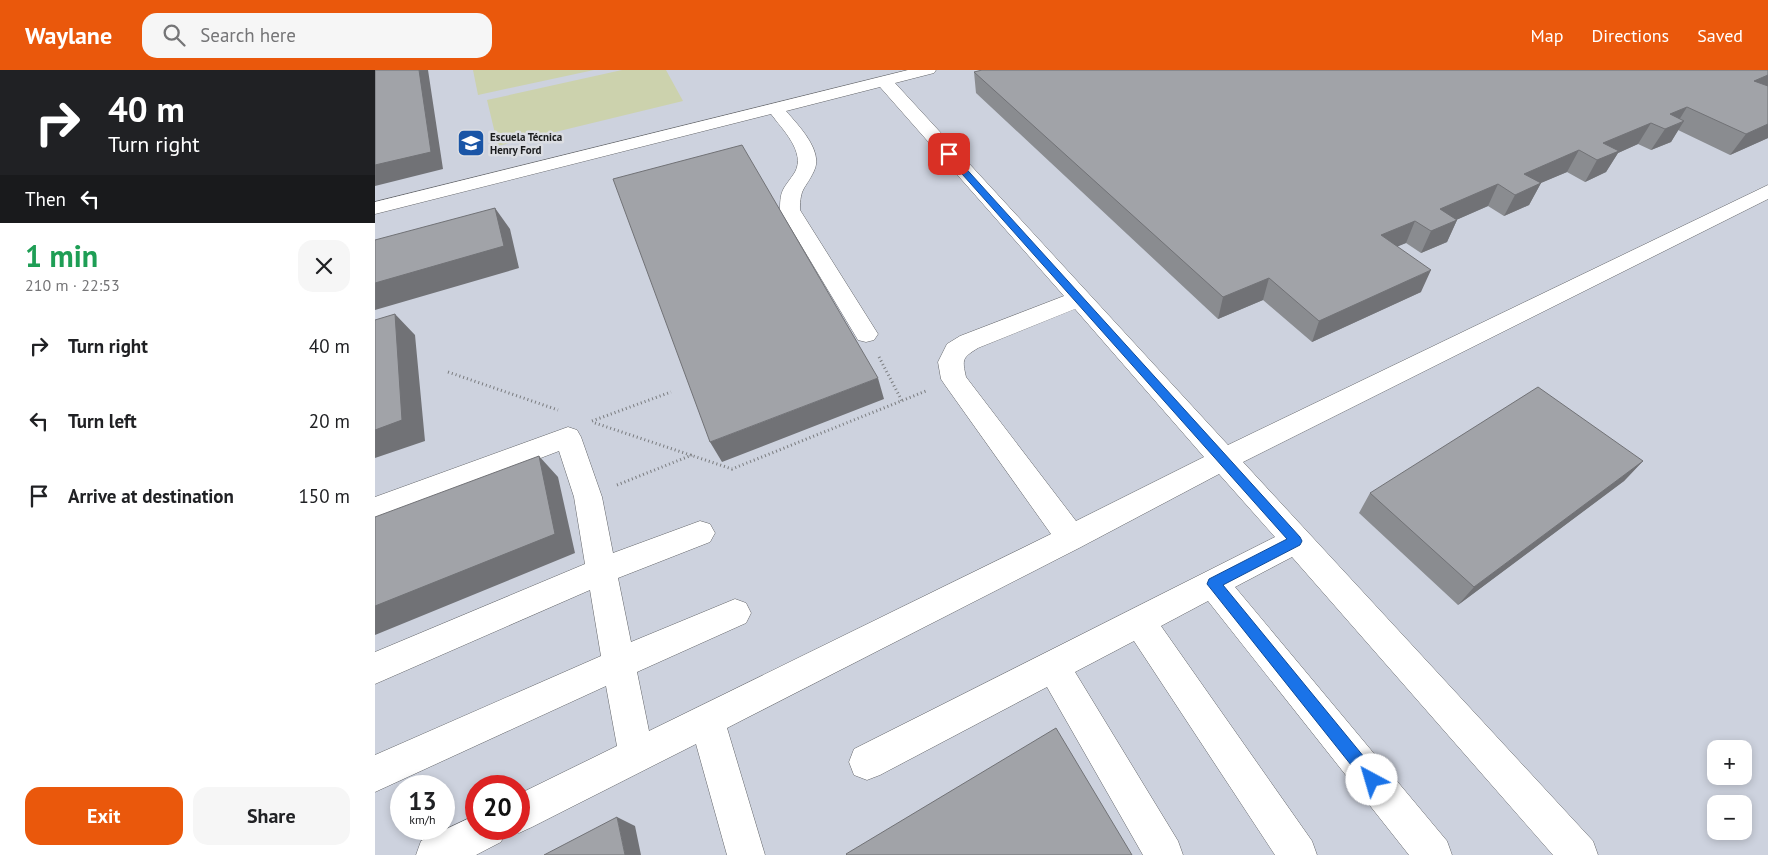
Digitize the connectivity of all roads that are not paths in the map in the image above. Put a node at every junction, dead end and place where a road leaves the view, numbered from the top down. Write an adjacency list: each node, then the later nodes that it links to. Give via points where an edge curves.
1 (928, 70): 2 (lane)
2 (884, 81): 3 (lane); 6 (lane)
3 (775, 108): 5 (lane); 7 (lane, via 807,153 806,169 790,194 790,210)
4 (1768, 191): 8 (lane)
5 (375, 208)
6 (1079, 299): 8 (lane); 11 (lane, via 969,342 956,350 949,362 954,379)
7 (866, 334)
8 (1222, 460): 11 (lane); 12 (lane)
9 (375, 509): 13 (lane, via 568,437 588,497)
10 (700, 533): 13 (lane)
11 (1071, 538): 20 (lane)
12 (1295, 541): 14 (lane); 31 (lane)
13 (601, 571): 17 (lane); 19 (lane)
14 (1213, 584): 16 (lane); 30 (lane)
15 (735, 614): 17 (lane)
16 (1139, 621): 18 (lane); 29 (lane)
17 (619, 664): 21 (lane); 23 (lane)
18 (1053, 666): 22 (lane); 28 (lane)
19 (375, 668)
20 (707, 720): 21 (lane); 27 (lane)
21 (636, 755): 24 (lane)
22 (867, 762)
23 (375, 774)
24 (530, 808)
25 (466, 840): 26 (lane)
26 (435, 855)
27 (745, 855)
28 (1163, 855)
29 (1298, 855)
30 (1433, 855)
31 (1579, 855)

